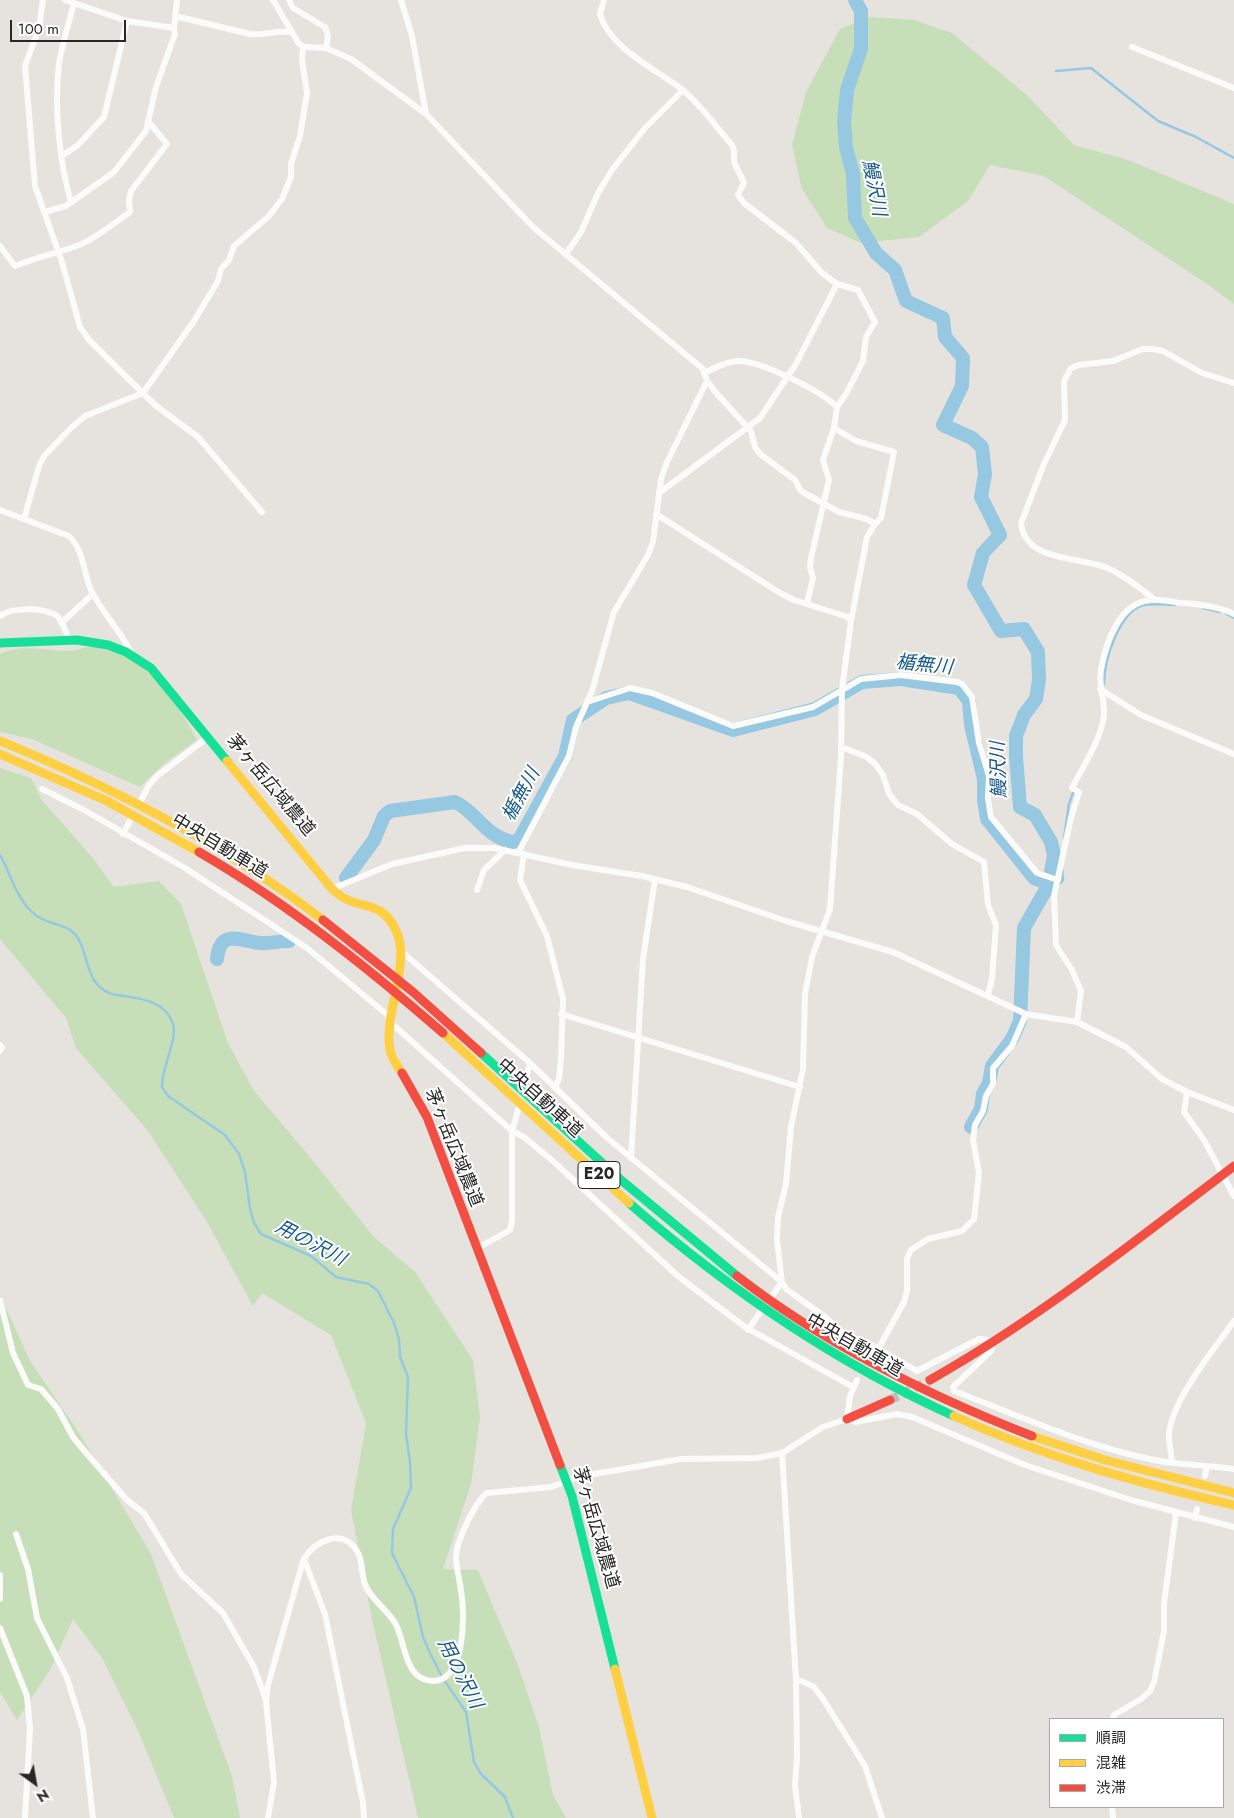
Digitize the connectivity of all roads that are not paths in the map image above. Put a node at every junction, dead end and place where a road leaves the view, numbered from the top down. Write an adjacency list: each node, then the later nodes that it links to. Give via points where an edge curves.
1 (43, 0): 22 (street, via 39,28 24,66 35,186)
2 (65, 0): 8 (street)
3 (178, 0): 9 (street)
4 (273, 0): 12 (street)
5 (289, 0): 15 (street, via 293,8 325,27 328,36)
6 (401, 0): 18 (street, via 412,36)
7 (604, 0): 17 (street, via 600,14 608,30 630,54)
8 (74, 3): 10 (street); 20 (street, via 57,84)
9 (175, 16): 11 (street); 12 (street, via 259,35 275,30)
10 (128, 21): 11 (street); 20 (street, via 104,117 78,145)
11 (174, 28): 19 (street, via 175,34)
12 (291, 32): 13 (street)
13 (303, 46): 15 (street); 31 (street, via 306,93 291,177 282,199 269,216 234,246 194,321)
14 (1132, 47): 16 (street)
15 (326, 48): 18 (street, via 357,62 375,79 400,93)
16 (1234, 88)
17 (683, 90): 25 (street, via 645,128 612,170 581,232); 26 (street, via 732,145 734,162 744,183 738,195 744,203 796,243 822,273)
18 (426, 114): 25 (street, via 533,227)
19 (148, 121): 21 (street, via 146,131 114,172); 24 (street, via 167,144 131,191 128,200 130,212 99,234)
20 (62, 156): 21 (street)
21 (71, 202): 22 (street)
22 (44, 212): 24 (street)
23 (0, 246): 24 (street, via 15,266)
24 (58, 251): 31 (street, via 84,334)
25 (566, 254): 27 (street, via 686,354)
26 (837, 284): 28 (street); 32 (street, via 858,290 876,322 866,337 863,361)
27 (704, 373): 28 (street, via 737,361 758,364); 29 (street)
28 (787, 378): 32 (street, via 818,392); 33 (street, via 760,418)
29 (707, 381): 33 (street); 35 (street, via 667,462)
30 (1234, 383): 43 (street, via 1202,373 1154,349 1143,349 1113,361 1079,365 1066,374 1065,420 1021,523 1022,530 1032,545 1066,559 1106,567)
31 (143, 393): 38 (street, via 198,437); 40 (street, via 85,416 54,445 39,466)
32 (837, 407): 34 (street)
33 (747, 427): 35 (street); 36 (street, via 760,454 795,480 801,491)
34 (834, 428): 36 (street, via 823,460 829,474); 41 (street, via 856,441 894,452 881,518)
35 (659, 493): 39 (street)
36 (824, 503): 41 (street, via 839,512); 44 (street, via 811,558 813,578)
37 (0, 510): 40 (street)
38 (262, 512)
39 (656, 514): 44 (street, via 780,592); 54 (street, via 653,542 614,612)
40 (24, 519): 42 (street, via 69,536 75,542)
41 (875, 524): 47 (street, via 867,537)
42 (93, 594): 48 (street); 51 (street, via 127,642)
43 (1156, 600): 45 (street, via 1202,605); 53 (street, via 1135,604 1122,618 1105,655)
44 (807, 603): 47 (street)
45 (1234, 614)
46 (0, 616): 48 (street, via 15,608 54,614)
47 (851, 620): 52 (street)
48 (61, 623): 49 (street)
49 (69, 641): 50 (main road, 茅ヶ岳広域農道); 51 (main road, 茅ヶ岳広域農道, via 104,644)
50 (0, 643)
51 (133, 656): 55 (main road, 茅ヶ岳広域農道, via 163,680)
52 (842, 689): 54 (street, via 814,707 733,726 652,693 630,688); 57 (street); 65 (street, via 861,679 901,675 962,684 972,697 979,743 989,776 991,817 1037,873)
53 (1100, 689): 59 (street, via 1141,715); 65 (street, via 1104,713 1074,789 1079,792)
54 (586, 705): 63 (street, via 569,756)
55 (208, 737): 61 (street, via 157,776); 66 (main road, 茅ヶ岳広域農道)
56 (0, 741): 106 (main road, 中央自動車道 / E20, via 62,767 152,812 284,892 410,989 615,1174 714,1258 838,1345 930,1393 1029,1436 1134,1470)
57 (841, 747): 68 (street, via 830,909); 70 (street, via 866,757 876,765 888,794 898,805 917,814 952,844 984,862 988,904 996,925)
58 (0, 754): 107 (main road, 中央自動車道 / E20, via 65,782 170,835 277,902 336,944 402,998 661,1231 745,1297 832,1355 925,1404 1024,1447 1139,1483)
59 (1234, 754)
60 (42, 789): 61 (street)
61 (124, 832): 73 (street, via 307,948)
62 (505, 850): 63 (street); 66 (street, via 465,848 392,864); 67 (street, via 484,870)
63 (521, 854): 64 (street); 71 (street, via 520,880 547,936 562,999)
64 (655, 880): 68 (street, via 687,887); 75 (street, via 643,959)
65 (1057, 883): 74 (street, via 1056,946 1081,991)
66 (332, 889): 69 (main road, 茅ヶ岳広域農道, via 347,900 383,913 396,929)
67 (477, 890)
68 (823, 932): 70 (street, via 892,952); 80 (street, via 812,957 805,994)
69 (401, 954): 73 (main road, 茅ヶ岳広域農道); 78 (street)
70 (988, 995): 72 (street)
71 (561, 1014): 75 (street); 79 (street, via 562,1058)
72 (1026, 1014): 74 (street); 94 (street, via 1012,1046 993,1068 993,1084 975,1125 973,1140 979,1173 974,1219 962,1231 928,1239 911,1250 907,1260 904,1302)
73 (390, 1017): 83 (street); 88 (main road, 茅ヶ岳広域農道, via 390,1052 426,1117)
74 (1077, 1022): 81 (street, via 1126,1047 1162,1079)
75 (639, 1038): 80 (street); 84 (street)
76 (0, 1045): 77 (street)
77 (0, 1051)
78 (530, 1063): 79 (street); 83 (street)
79 (555, 1087): 84 (street)
80 (800, 1088): 89 (street, via 778,1218)
81 (1188, 1092): 82 (street); 86 (street, via 1184,1112)
82 (1234, 1110)
83 (512, 1130): 88 (street, via 510,1230); 92 (street, via 554,1162 679,1277)
84 (631, 1158): 89 (street)
85 (1234, 1166): 86 (main road)
86 (1224, 1175): 87 (street); 93 (main road, via 1090,1275)
87 (1234, 1196)
88 (476, 1250): 105 (main road, 茅ヶ岳広域農道)
89 (780, 1284): 92 (street); 94 (street, via 845,1335 872,1345)
90 (0, 1300): 118 (street, via 13,1353 28,1385 41,1389 87,1454 127,1500 144,1513 181,1574 223,1613 254,1667)
91 (1234, 1321): 101 (street, via 1186,1390 1176,1410 1169,1428)
92 (750, 1327): 97 (street, via 782,1350)
93 (994, 1341): 94 (street, via 979,1339 917,1371); 96 (main road); 101 (street, via 991,1351 953,1388 954,1391 1073,1437 1155,1460)
94 (877, 1353)
95 (857, 1380): 97 (street)
96 (930, 1380)
97 (853, 1387): 99 (street)
98 (890, 1400): 99 (main road)
99 (847, 1419): 100 (street, via 823,1427); 109 (street, via 856,1422 897,1414 912,1417 1025,1465)
100 (782, 1453): 105 (street, via 757,1458 681,1459); 117 (street)
101 (1172, 1461): 102 (street)
102 (1207, 1466): 103 (street); 104 (street)
103 (1234, 1469)
104 (1205, 1476)
105 (567, 1481): 113 (street, via 551,1487 492,1490 481,1497 457,1550 462,1627 458,1656 450,1674 437,1681 424,1679 412,1669 394,1621 365,1584 354,1546 342,1538 334,1538 316,1546); 124 (main road, 茅ヶ岳広域農道)
106 (1234, 1493)
107 (1234, 1504)
108 (1197, 1509): 110 (street)
109 (1176, 1513): 110 (street); 119 (street, via 1164,1604 1164,1631 1154,1682 1145,1695)
110 (1195, 1518): 111 (street)
111 (1234, 1527)
112 (16, 1534): 121 (street, via 28,1569 37,1618 67,1678 83,1729)
113 (304, 1559): 118 (street, via 273,1665); 123 (street, via 325,1614)
114 (0, 1575): 115 (street)
115 (0, 1599)
116 (0, 1628): 120 (street, via 28,1696 30,1728)
117 (796, 1679): 125 (street, via 795,1785); 126 (street, via 813,1686 823,1699 864,1766)
118 (266, 1702): 122 (street, via 274,1782)
119 (1113, 1718)
120 (24, 1818)
121 (93, 1818)
122 (268, 1818)
123 (364, 1818)
124 (652, 1818)
125 (799, 1818)
126 (882, 1818)

